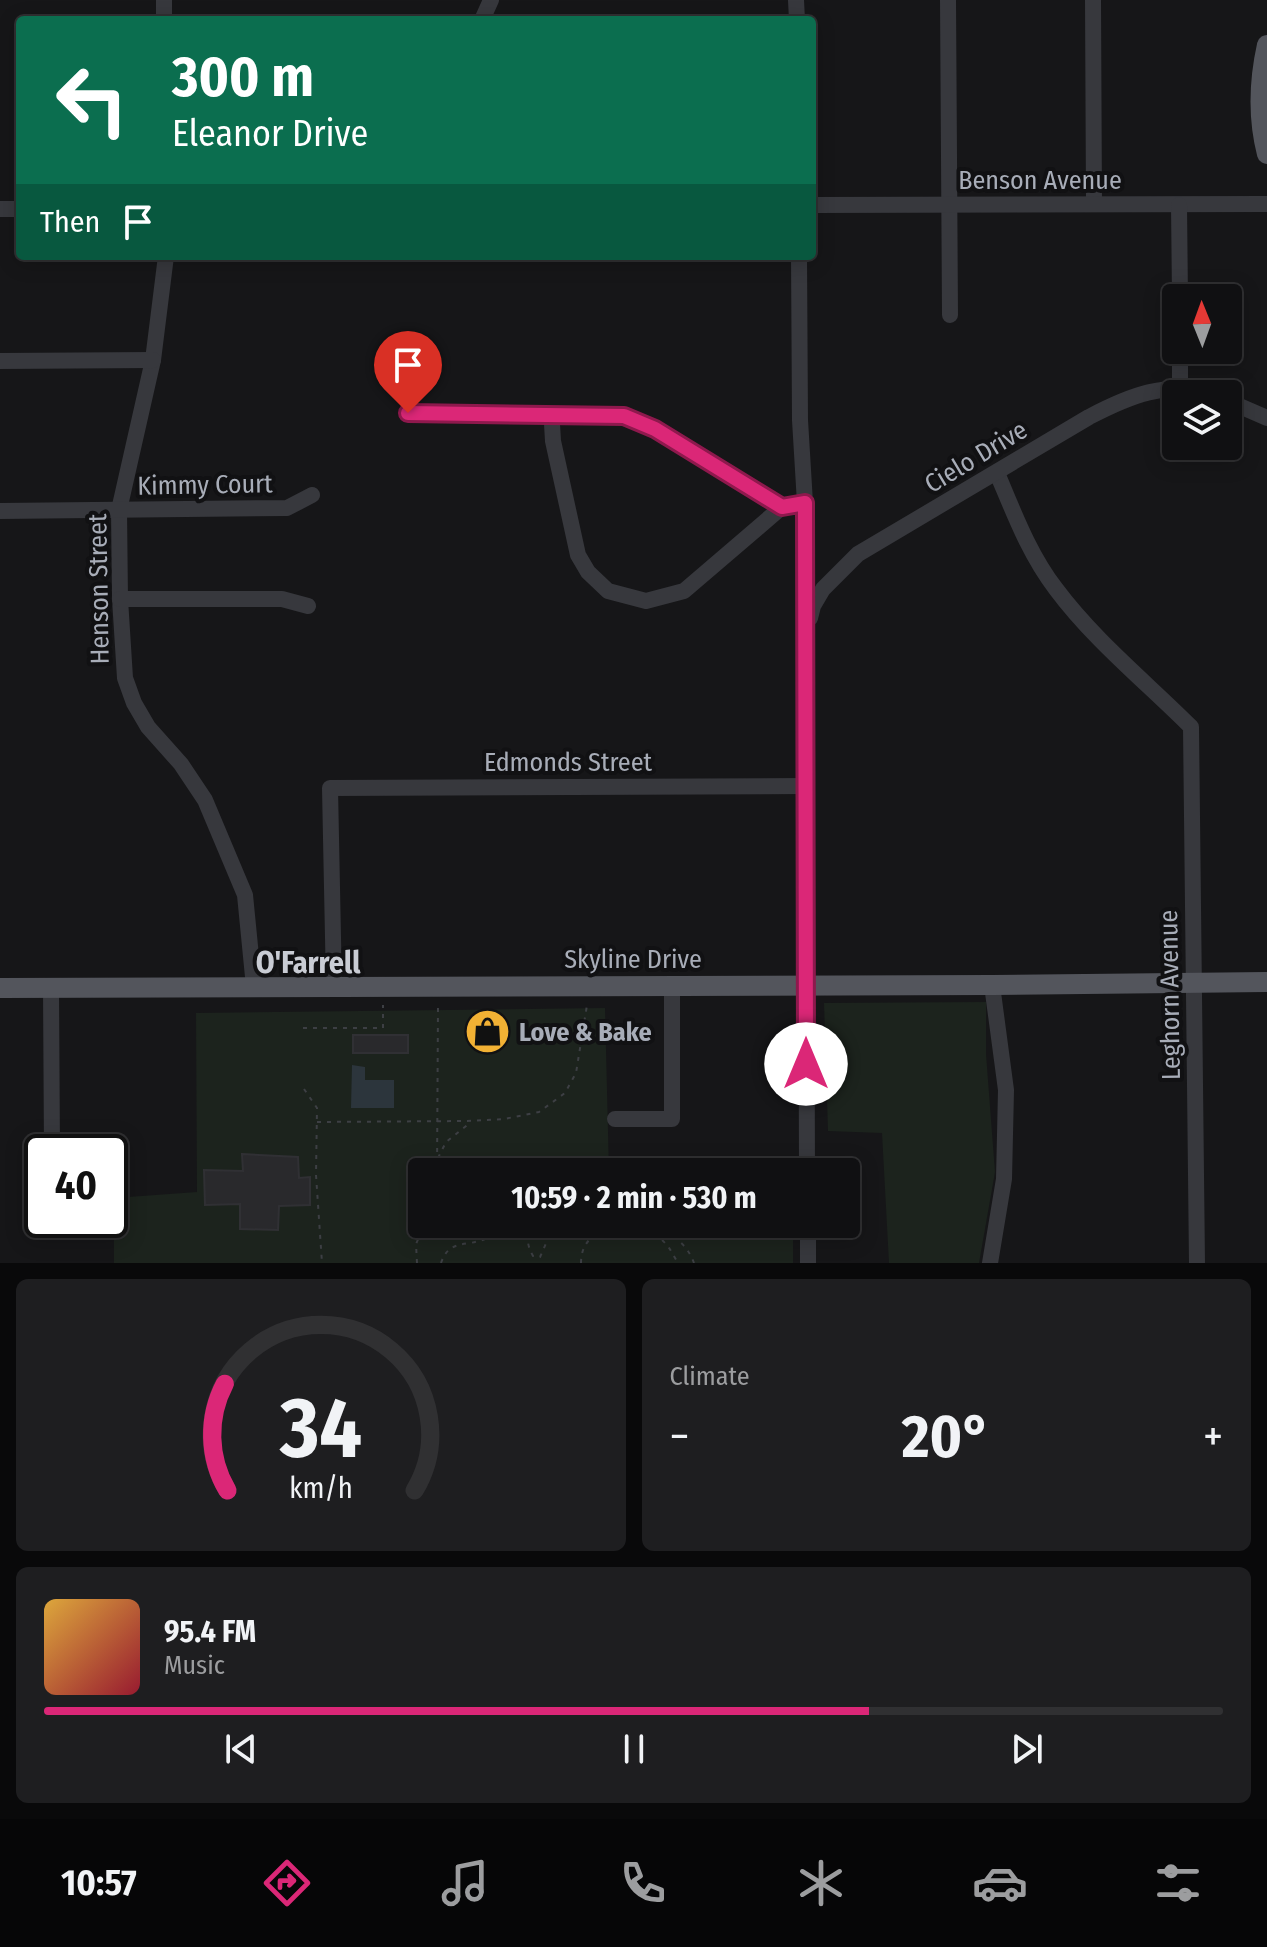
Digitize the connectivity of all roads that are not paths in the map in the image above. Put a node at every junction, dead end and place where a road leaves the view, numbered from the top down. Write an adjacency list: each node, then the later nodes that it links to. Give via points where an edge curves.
1 (948, 0): 5 (street)
2 (1093, 0): 6 (street)
3 (1267, 45): 4 (main road, via 1261,116)
4 (1267, 154)
5 (950, 204): 6 (street, Benson Avenue); 8 (street, Benson Avenue); 13 (street)
6 (1094, 204): 9 (street, Benson Avenue)
7 (1267, 204): 9 (street, Benson Avenue)
8 (816, 205)
9 (1179, 205): 12 (street)
10 (166, 260): 14 (street, Henson Street)
11 (799, 260): 23 (street)
12 (1180, 284)
13 (950, 315)
14 (153, 360): 15 (street); 25 (street, Henson Street)
15 (0, 361)
16 (1162, 390): 21 (street, Cielo Drive, via 1126,398)
17 (1242, 407): 20 (street)
18 (408, 413): 19 (street)
19 (555, 416): 24 (street, via 624,416 655,429); 24 (street, via 553,441 578,555 608,591 646,601 684,591)
20 (1267, 418)
21 (997, 473): 29 (street, Cielo Drive, via 847,563 823,589); 32 (street, Leghorn Avenue, via 1027,545 1055,588 1191,727)
22 (312, 495): 25 (street, Kimmy Court, via 287,508)
23 (805, 503): 24 (street); 29 (street)
24 (782, 507)
25 (119, 510): 26 (street, Kimmy Court); 27 (street, Henson Street)
26 (0, 511)
27 (120, 599): 28 (street, via 282,599); 36 (street, Henson Street, via 125,678 134,703 205,800 245,895)
28 (308, 606)
29 (806, 631): 30 (street)
30 (806, 786): 34 (street); 37 (street, Edmonds Street, via 330,788)
31 (1267, 982): 32 (main road, Skyline Drive)
32 (1193, 983): 35 (main road, Skyline Drive); 46 (street, Leghorn Avenue)
33 (672, 985): 34 (main road, Skyline Drive); 37 (main road, Skyline Drive); 40 (street, via 672,1119)
34 (806, 985): 35 (main road, Skyline Drive); 42 (street)
35 (992, 985): 45 (street, via 1006,1090 1004,1179)
36 (254, 987): 37 (main road, Skyline Drive); 39 (main road, Skyline Drive)
37 (334, 987)
38 (0, 988): 39 (main road, Skyline Drive)
39 (51, 988): 41 (street)
40 (615, 1119)
41 (52, 1134)
42 (807, 1158)
43 (808, 1238): 44 (street)
44 (808, 1263)
45 (990, 1263)
46 (1197, 1263)

